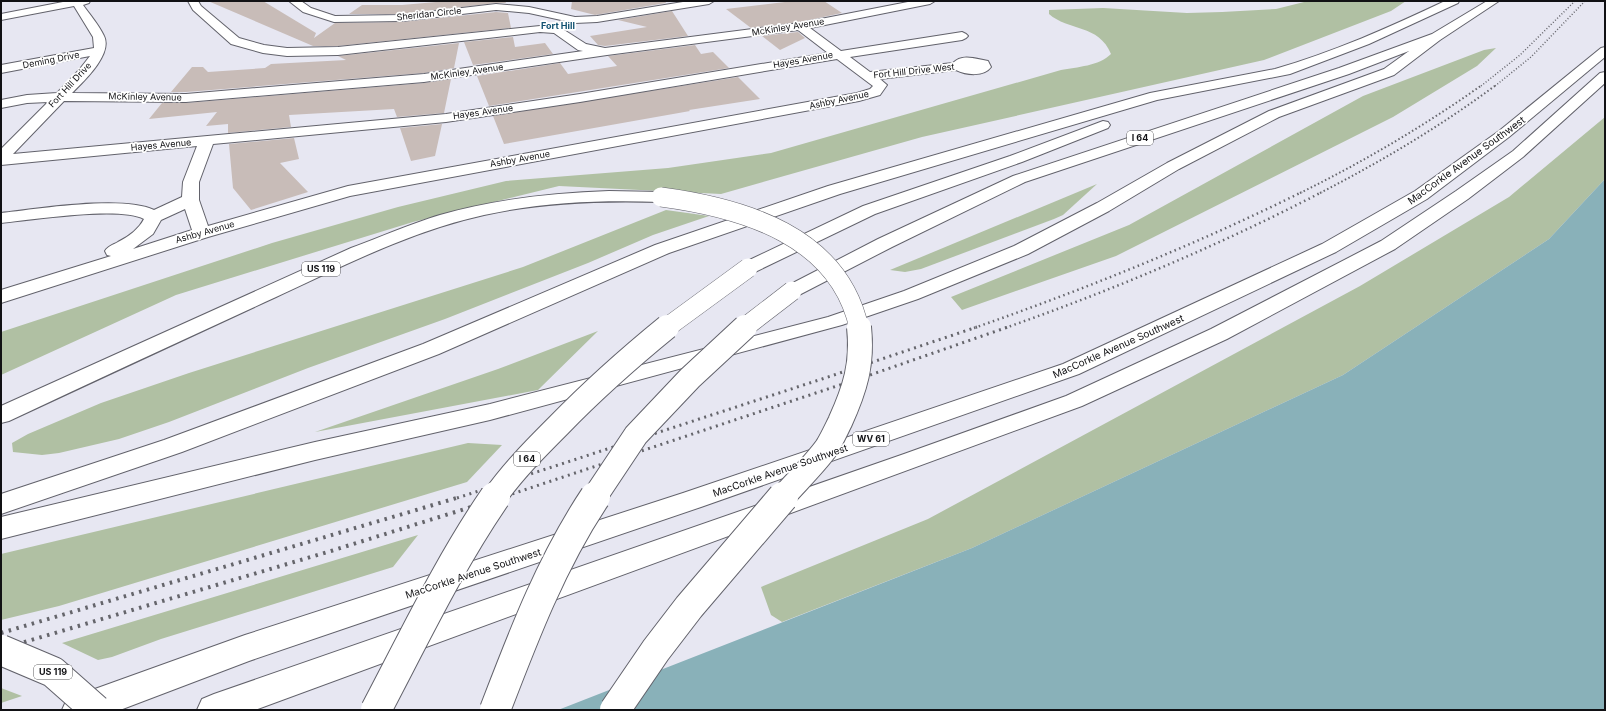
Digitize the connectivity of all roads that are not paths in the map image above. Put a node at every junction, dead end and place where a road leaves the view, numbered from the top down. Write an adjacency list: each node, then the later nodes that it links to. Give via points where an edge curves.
1 (192, 1): 11 (main road, via 236,41 263,49 287,52 338,51 524,30)
2 (294, 1): 9 (main road, Sheridan Circle, via 307,10 334,19 402,18 496,7 529,10)
3 (709, 1): 9 (main road, Sheridan Circle, via 597,19)
4 (930, 1): 10 (main road, McKinley Avenue)
5 (1454, 1): 20 (main road, I 64, via 1403,26)
6 (1494, 1): 13 (main road, I 64)
7 (81, 2): 8 (main road); 14 (main road, via 99,37)
8 (1, 17)
9 (575, 20): 11 (main road)
10 (800, 26): 16 (main road, McKinley Avenue); 17 (main road, Ashby Avenue)
11 (557, 30): 16 (main road, via 582,47)
12 (962, 36): 17 (main road, Hayes Avenue)
13 (1436, 37): 35 (main road, via 1388,72 1274,114 1173,166 1103,207 1021,250 835,321 490,412 315,451); 41 (main road, I 64, bridge, via 1344,71 1020,179 885,243 792,292 740,331 690,378 636,435 576,528 534,610)
14 (100, 50): 19 (main road, Deming Drive); 23 (main road, Fort Hill Drive, via 84,73)
15 (1605, 51): 37 (main road, MacCorkle Avenue Southwest / WV 61, via 1504,134 1421,195 1329,248 1071,369 700,498 245,649)
16 (607, 52): 23 (main road, McKinley Avenue, via 416,79 186,98)
17 (837, 55): 21 (main road, Ashby Avenue); 25 (main road, Hayes Avenue, via 446,118)
18 (959, 66): 21 (main road, Fort Hill Drive West)
19 (1, 69)
20 (1285, 71): 34 (main road, via 1155,96 834,190 662,249 431,349 188,441); 40 (main road, I 64, bridge, via 1100,126 1016,160 869,210 748,268 699,301 652,337 596,386 536,448 489,505 451,568)
21 (868, 76): 30 (main road, Ashby Avenue, via 880,85 875,92 859,97 348,191)
22 (1605, 76): 39 (main road, via 1518,154 1388,245 1219,334 1080,398)
23 (60, 97): 24 (main road, McKinley Avenue); 26 (main road, Fort Hill Drive)
24 (1, 104)
25 (207, 141): 26 (main road, Hayes Avenue); 27 (main road, via 191,182)
26 (1, 159)
27 (190, 200): 28 (main road); 30 (main road)
28 (154, 217): 29 (main road, via 140,210 101,209); 31 (main road, Ashby Avenue, via 147,230 125,246)
29 (1, 218)
30 (202, 233): 31 (main road, Ashby Avenue)
31 (66, 275): 32 (main road, Ashby Avenue)
32 (1, 297)
33 (1, 415): 42 (main road, US 119, bridge, via 358,252 423,227 498,206 590,196 661,197 703,203 771,225 814,252 847,290 860,324 862,359 852,400 827,446 677,621)
34 (1, 504)
35 (1, 528)
36 (1, 650): 38 (main road, US 119, bridge, via 53,672)
37 (79, 710)
38 (96, 710)
39 (214, 710)
40 (376, 710)
41 (495, 710)
42 (615, 710)

